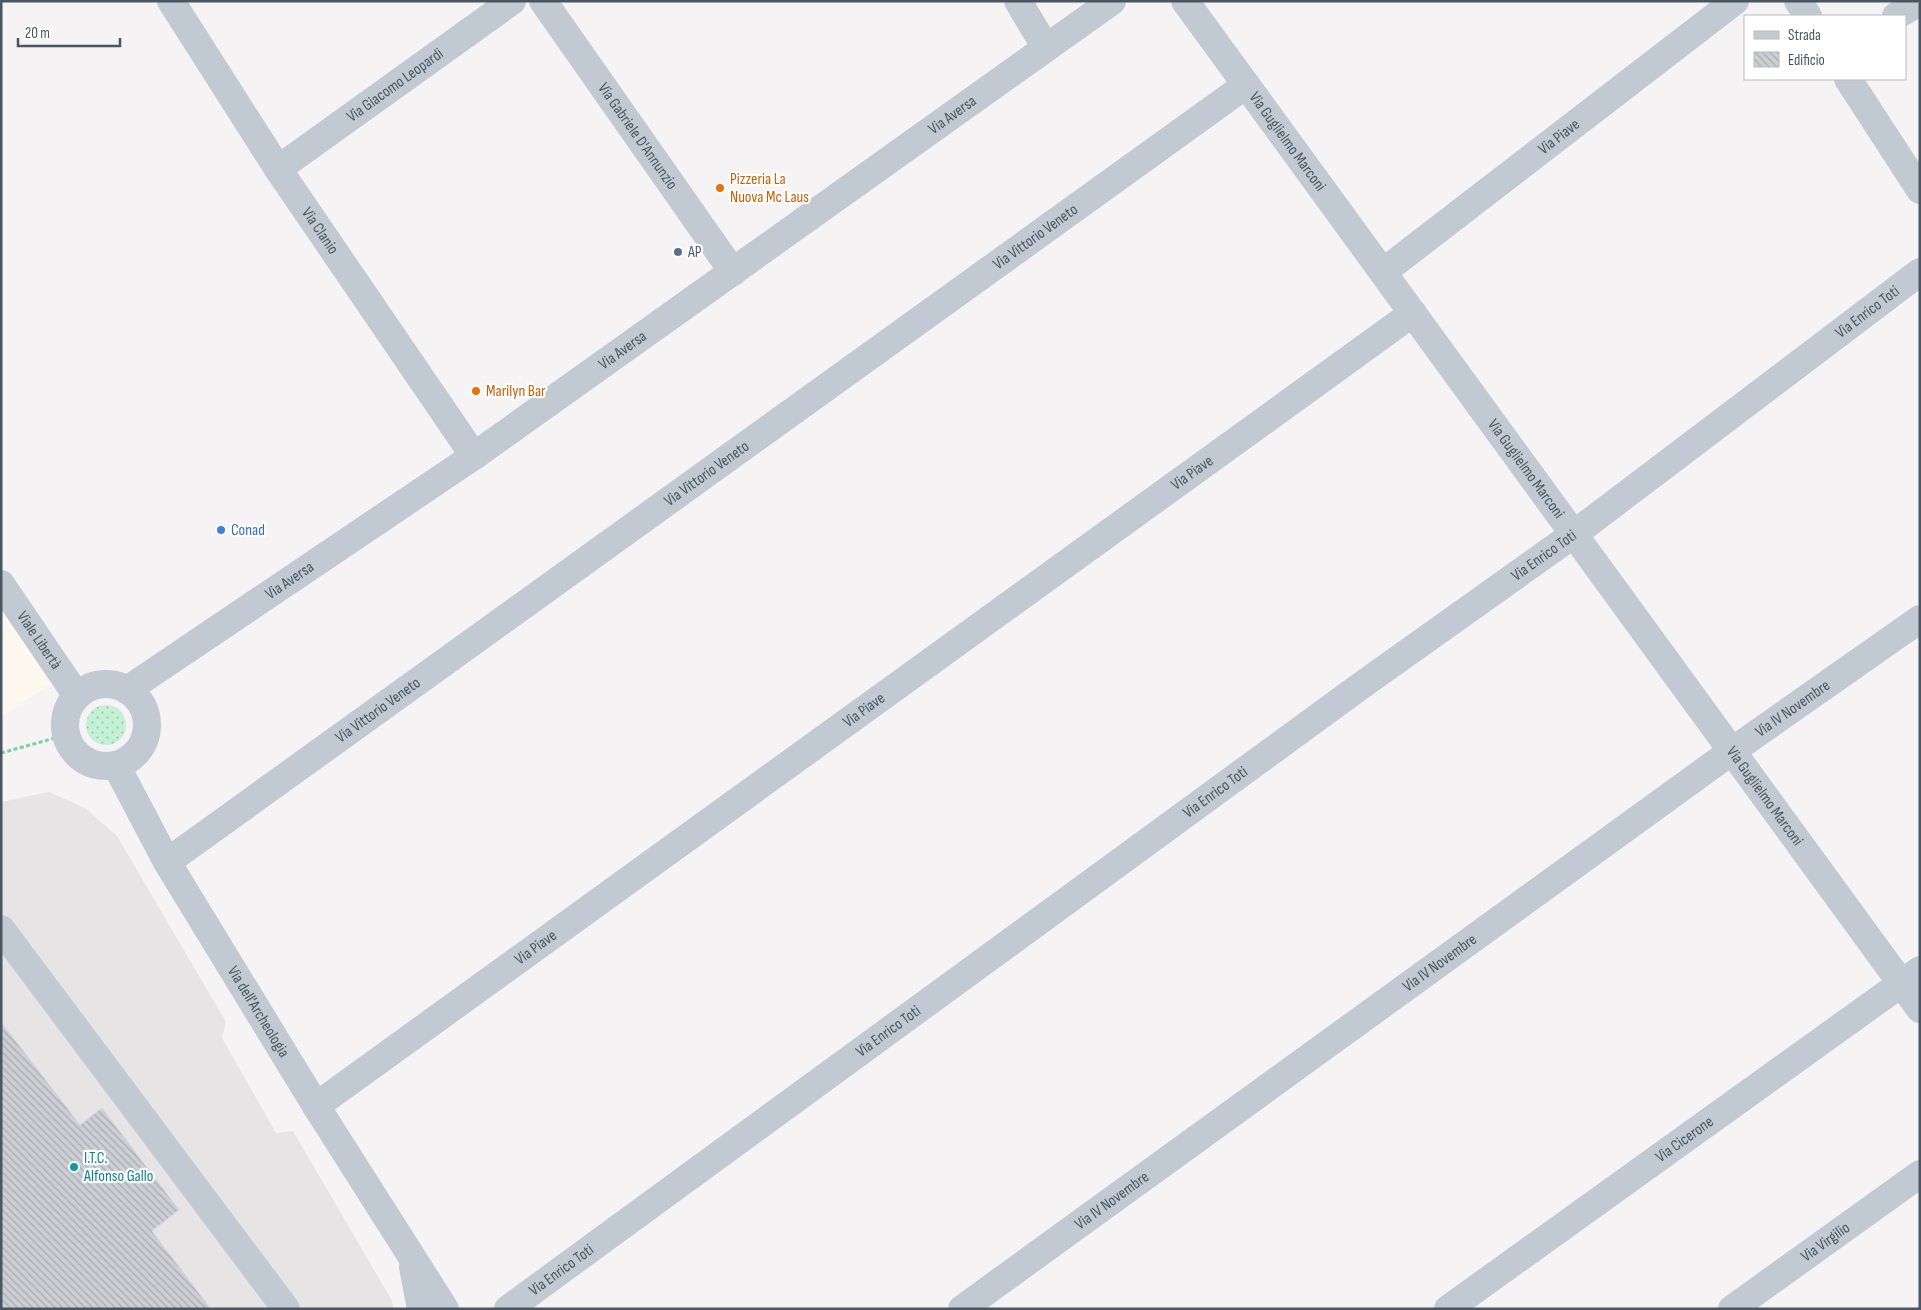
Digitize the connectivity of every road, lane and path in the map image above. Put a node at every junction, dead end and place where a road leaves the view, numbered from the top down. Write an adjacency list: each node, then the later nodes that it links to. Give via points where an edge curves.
1 (171, 1): 15 (street, Via Clanio)
2 (512, 1): 15 (street, Via Giacomo Leopardi)
3 (543, 1): 17 (street, Via Gabriele D'Annunzio)
4 (1018, 1): 12 (street)
5 (1112, 1): 12 (street, Via Aversa)
6 (1185, 1): 14 (street, Via Guglielmo Marconi)
7 (1735, 1): 18 (street, Via Piave)
8 (1798, 1): 10 (street)
9 (1920, 2): 11 (street)
10 (1807, 15)
11 (1898, 15)
12 (1046, 48): 17 (street, Via Aversa)
13 (1849, 80): 16 (street)
14 (1246, 85): 18 (street, Via Guglielmo Marconi); 31 (street, Via Vittorio Veneto)
15 (278, 169): 21 (street, Via Clanio)
16 (1920, 190)
17 (733, 272): 21 (street, Via Aversa)
18 (1383, 272): 20 (street, Via Guglielmo Marconi)
19 (1920, 272): 22 (street, Via Enrico Toti)
20 (1412, 313): 22 (street, Via Guglielmo Marconi); 35 (street, Via Piave)
21 (474, 456): 25 (street, Via Aversa)
22 (1574, 534): 28 (street, Via Guglielmo Marconi); 41 (street, Via Enrico Toti)
23 (1, 584): 26 (street, Viale Libertà)
24 (1920, 619): 28 (street, Via IV Novembre)
25 (127, 690): 26 (street, via 101,684); 30 (street, via 139,701 146,715 147,731 141,746 130,758)
26 (77, 696): 27 (street, via 68,708)
27 (66, 735): 29 (path); 30 (street, via 80,757 103,766)
28 (1732, 751): 33 (street, Via Guglielmo Marconi); 42 (street, Via IV Novembre)
29 (1, 753)
30 (116, 765): 31 (street, Via dell'Archeologia)
31 (167, 862): 35 (street, Via dell'Archeologia)
32 (1, 929): 38 (street)
33 (1910, 976): 34 (street, Via Guglielmo Marconi); 43 (street, Via Cicerone)
34 (1920, 1009)
35 (316, 1106): 37 (street, Via dell'Archeologia)
36 (1920, 1174): 44 (street, Via Virgilio)
37 (410, 1254): 39 (street, Via dell'Archeologia); 40 (street, Via dell'Archeologia)
38 (286, 1309)
39 (420, 1309)
40 (445, 1309)
41 (508, 1309)
42 (962, 1309)
43 (1448, 1309)
44 (1732, 1309)

